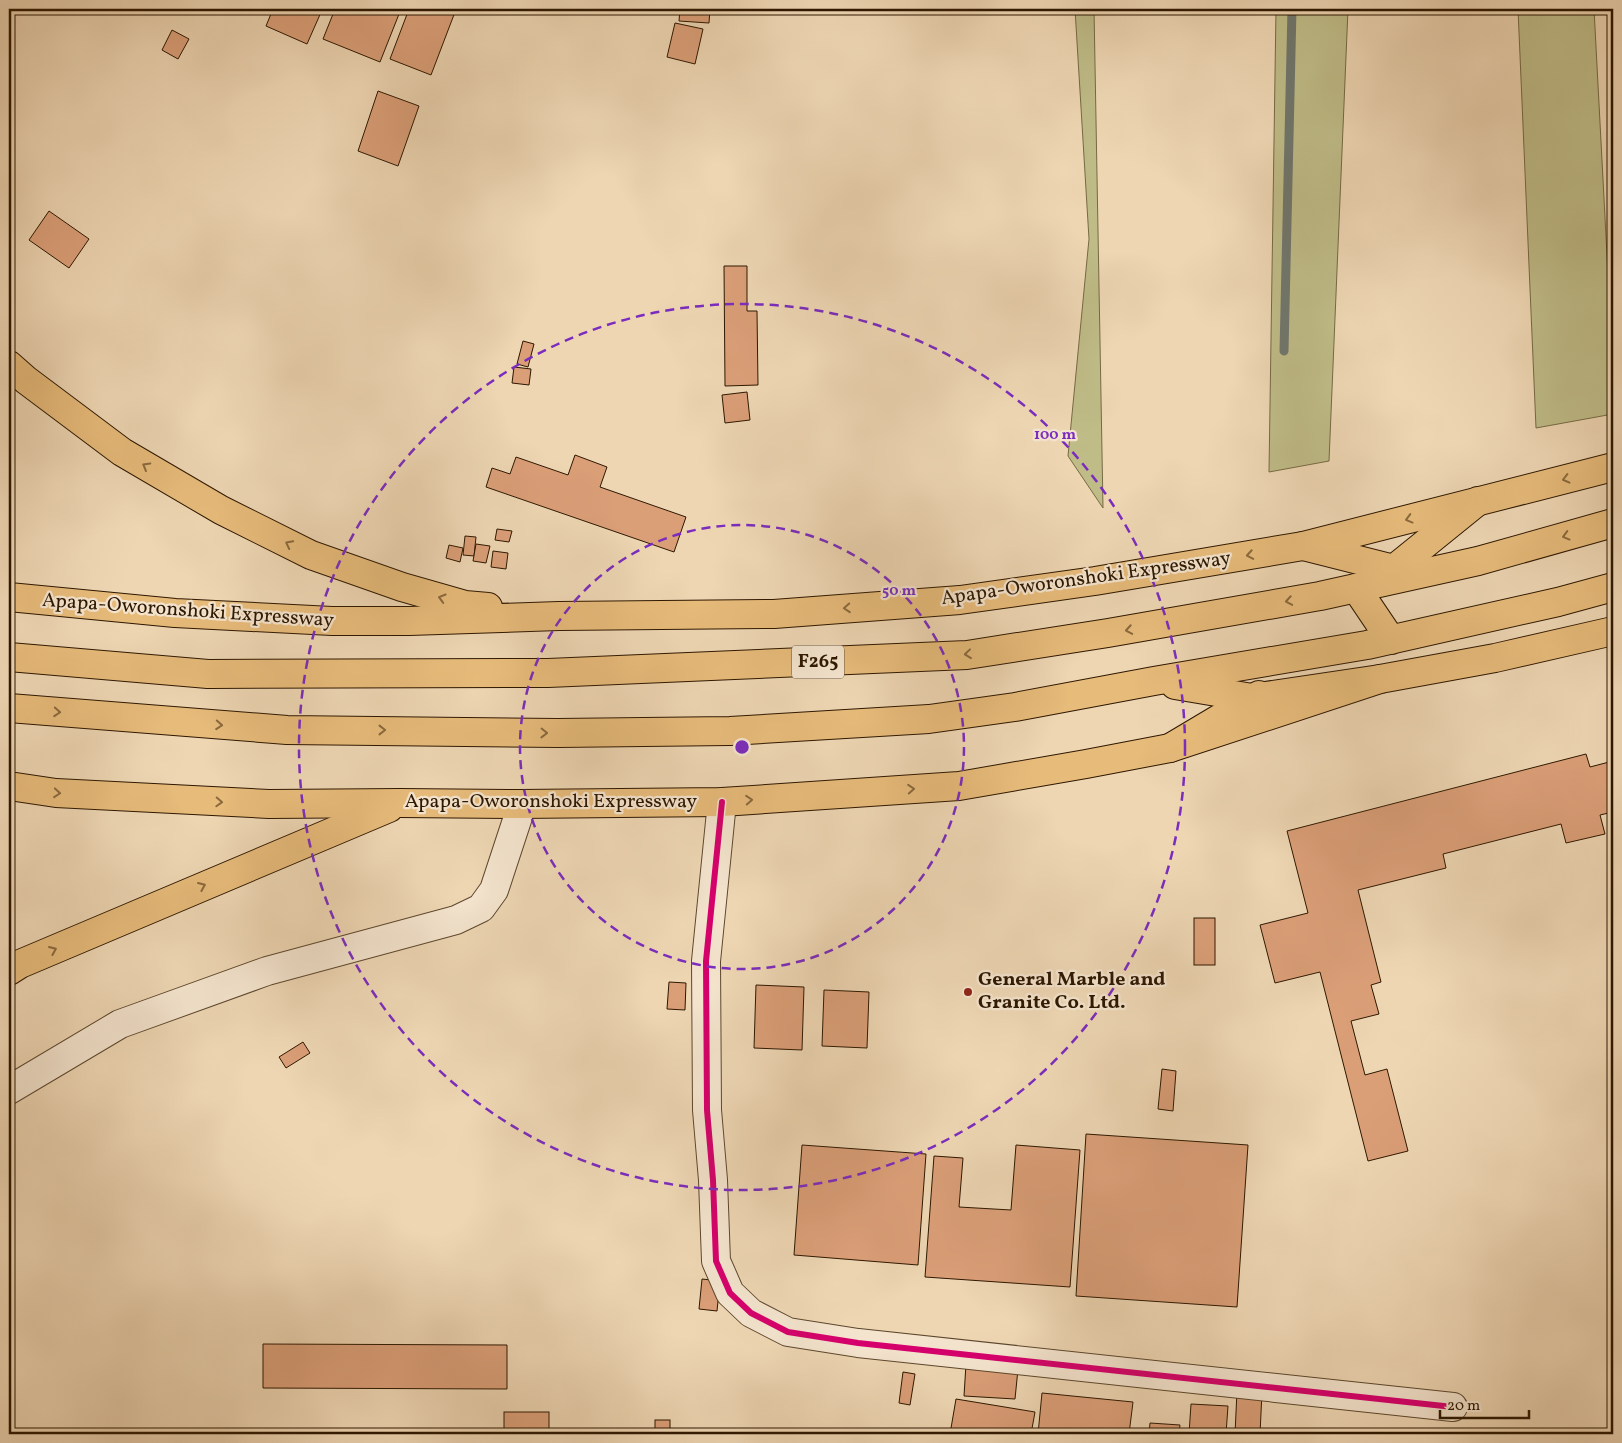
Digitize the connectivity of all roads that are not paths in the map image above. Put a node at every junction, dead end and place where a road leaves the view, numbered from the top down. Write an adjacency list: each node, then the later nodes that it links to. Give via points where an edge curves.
1 (9, 365): 12 (main road, one-way to 1, via 465,605 311,555 222,510 122,452)
2 (1613, 466): 3 (main road, Apapa-Oworonshoki Expressway, one-way to 3)
3 (1478, 501): 5 (main road, Apapa-Oworonshoki Expressway, one-way to 5); 7 (main road)
4 (1613, 523): 6 (main road, F265, one-way to 6)
5 (1303, 546): 7 (main road); 12 (main road, Apapa-Oworonshoki Expressway, one-way to 12, via 1095,582 960,600 774,614)
6 (1478, 561): 7 (main road); 9 (main road, F265)
7 (1394, 570): 10 (main road)
8 (1613, 587): 14 (main road)
9 (1356, 588): 10 (main road, F265); 14 (main road)
10 (1320, 596): 15 (main road, F265, one-way to 15, via 1108,634 967,654 785,664 548,674 208,674)
11 (9, 597): 12 (main road, Apapa-Oworonshoki Expressway, via 175,613 332,621)
12 (559, 616)
13 (1613, 631): 16 (main road, Apapa-Oworonshoki Expressway, via 1495,658)
14 (1379, 643): 17 (main road); 18 (main road)
15 (9, 657)
16 (1380, 678): 18 (main road); 20 (main road, Apapa-Oworonshoki Expressway)
17 (1154, 681): 18 (main road); 19 (main road, one-way to 17, via 287,730 730,731 929,719)
18 (1252, 698): 20 (main road)
19 (9, 708)
20 (1170, 748): 22 (main road, Apapa-Oworonshoki Expressway, one-way to 20, via 959,786)
21 (9, 786): 23 (main road, Apapa-Oworonshoki Expressway, one-way to 23, via 56,793 269,804)
22 (722, 802): 24 (main road, Apapa-Oworonshoki Expressway); 27 (street, via 706,961 707,1110 716,1262 730,1293 751,1314 788,1332 858,1343)
23 (400, 803): 24 (main road, Apapa-Oworonshoki Expressway); 25 (main road, one-way to 23)
24 (519, 804): 26 (street, via 518,817 494,890 481,908 456,920 267,971 120,1024)
25 (9, 971)
26 (9, 1090)
27 (1453, 1407)

